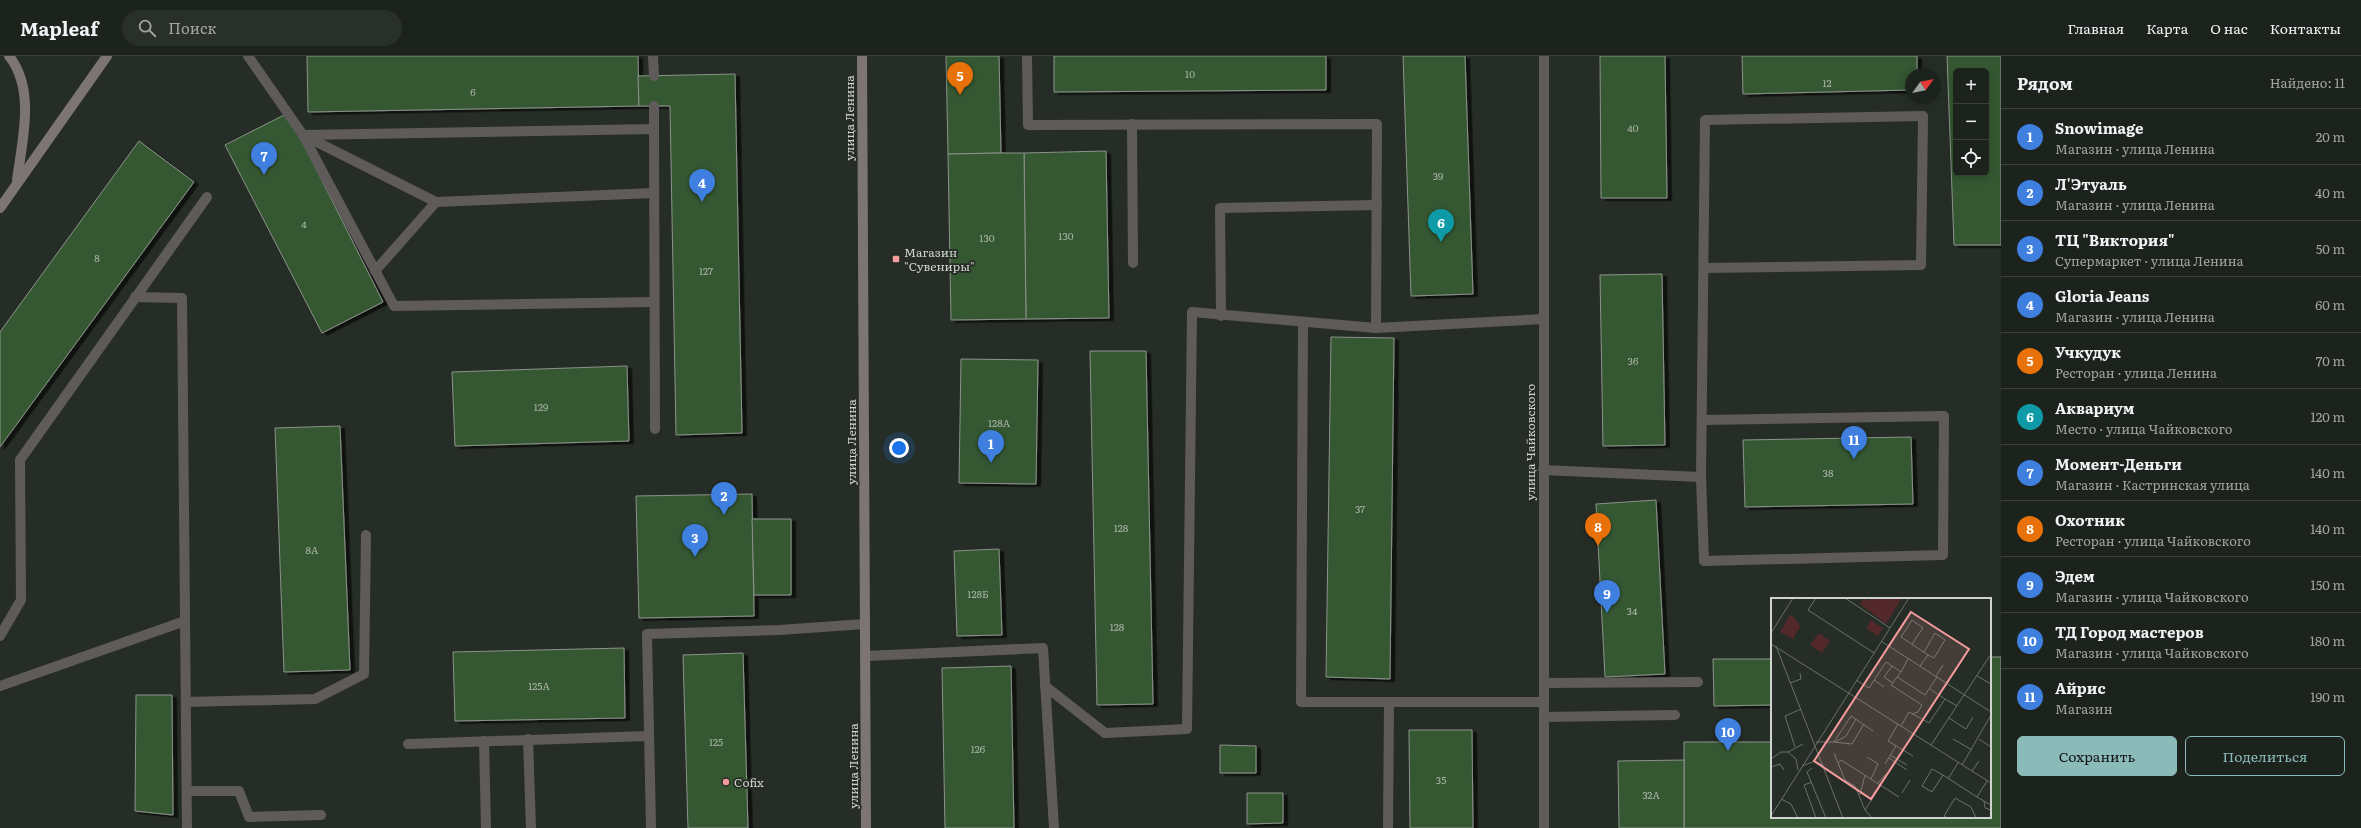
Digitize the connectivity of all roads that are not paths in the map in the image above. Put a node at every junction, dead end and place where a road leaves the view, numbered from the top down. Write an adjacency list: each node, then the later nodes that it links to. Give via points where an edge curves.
1 (9, 56): 13 (main road, via 23,86 25,112)
2 (107, 56): 13 (main road)
3 (248, 56): 12 (street)
4 (654, 56): 8 (street)
5 (862, 56): 34 (main road, улица Ленина)
6 (1028, 56): 10 (street, via 1028,125)
7 (1544, 56): 25 (street, улица Чайковского)
8 (654, 76)
9 (654, 106): 11 (street)
10 (1132, 124): 17 (street, via 1377,124); 19 (street)
11 (654, 129): 12 (street); 14 (street)
12 (304, 135): 16 (street); 21 (street)
13 (17, 182): 18 (main road)
14 (654, 193): 16 (street); 23 (street)
15 (207, 197): 22 (street)
16 (436, 202): 21 (street)
17 (1377, 206): 24 (street, via 1220,208); 27 (street)
18 (0, 208)
19 (1133, 263)
20 (1704, 268): 20 (street, via 1705,120 1923,116 1921,265); 28 (street)
21 (375, 271): 23 (street, via 394,306)
22 (136, 297): 33 (street, via 182,298); 35 (street, via 20,460 21,600)
23 (654, 302): 29 (street)
24 (1221, 316): 26 (street); 40 (street, via 1192,312 1187,729 1105,733)
25 (1543, 319): 27 (street); 30 (street, улица Чайковского)
26 (1303, 322): 27 (street); 43 (street, via 1301,702)
27 (1376, 328)
28 (1702, 420): 31 (street); 31 (street, via 1944,416 1943,555 1704,561)
29 (655, 429)
30 (1544, 470): 31 (street); 38 (street, улица Чайковского)
31 (1701, 478)
32 (366, 535): 41 (street, via 364,674 315,699)
33 (185, 621): 39 (street); 41 (street)
34 (865, 624): 36 (main road, улица Ленина); 46 (street, via 779,630 647,634)
35 (0, 636)
36 (866, 656): 40 (street, via 1043,648); 56 (main road, улица Ленина)
37 (1698, 682): 38 (street)
38 (1544, 683): 42 (street, улица Чайковского)
39 (0, 686)
40 (1045, 686): 57 (street)
41 (186, 702): 50 (street)
42 (1544, 702): 43 (street); 45 (street, улица Чайковского)
43 (1389, 703): 58 (street)
44 (1675, 715): 45 (street)
45 (1544, 717): 59 (street, улица Чайковского)
46 (648, 736): 47 (street); 55 (street)
47 (528, 739): 48 (street); 54 (street)
48 (484, 741): 49 (street); 53 (street)
49 (408, 744)
50 (187, 791): 51 (street, via 239,791 249,817); 52 (street)
51 (322, 815)
52 (187, 828)
53 (486, 828)
54 (531, 828)
55 (651, 828)
56 (866, 828)
57 (1054, 828)
58 (1388, 828)
59 (1544, 828)

